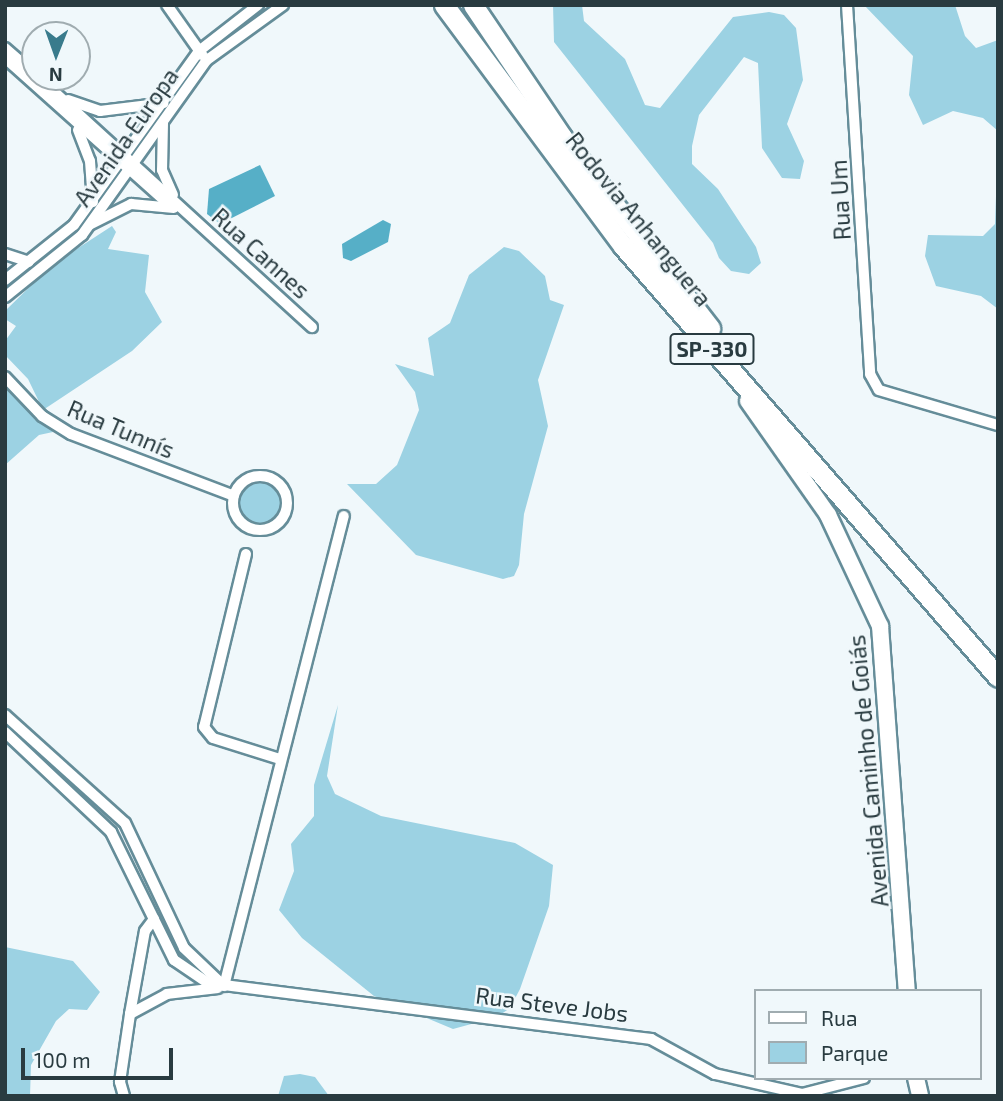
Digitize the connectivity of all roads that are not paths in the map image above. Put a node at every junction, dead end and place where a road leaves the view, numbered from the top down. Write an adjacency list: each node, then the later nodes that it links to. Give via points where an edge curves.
1 (167, 5): 8 (street)
2 (258, 5): 8 (street, Avenida Europa)
3 (283, 5): 8 (street, Avenida Europa)
4 (444, 5): 25 (highway, Rodovia Anhanguera / SP-330, via 623,246)
5 (473, 5): 31 (highway, Rodovia Anhanguera / SP-330, via 562,137 716,336)
6 (848, 5): 27 (street, Rua Um, via 870,374 878,390)
7 (5, 48): 10 (street, Rua Cannes)
8 (203, 56): 13 (street, Avenida Europa); 15 (street, Avenida Europa)
9 (5, 58): 14 (street, Rua Cannes)
10 (21, 62)
11 (54, 91): 12 (street, Rua Cannes)
12 (61, 97): 13 (street, Avenida Europa, via 100,111); 16 (street, Rua Cannes)
13 (164, 103): 16 (street, Avenida Europa)
14 (72, 121): 16 (street, Rua Cannes); 17 (street, via 90,161)
15 (163, 121): 16 (street, Avenida Europa); 18 (street, via 162,170)
16 (126, 162): 17 (street, Avenida Europa); 18 (street, Rua Cannes); 19 (street, Avenida Europa)
17 (93, 202): 19 (street); 21 (street, Avenida Europa, via 57,242)
18 (178, 208): 19 (street, via 131,204); 24 (street, Rua Cannes)
19 (89, 226): 23 (street, Avenida Europa)
20 (5, 254): 21 (street)
21 (29, 262): 22 (street, Avenida Europa)
22 (5, 280)
23 (5, 297)
24 (312, 327)
25 (708, 344): 32 (highway, Rodovia Anhanguera / SP-330); 39 (main road, Avenida Caminho de Goiás, via 828,515 880,626)
26 (5, 377): 28 (street, Rua Tunnís, via 42,416 71,434)
27 (998, 425)
28 (234, 496): 28 (street, via 235,514 255,530 273,527 285,515 284,489 270,477 244,481)
29 (344, 516): 35 (street)
30 (246, 554): 35 (street, via 204,727 213,738)
31 (998, 658)
32 (998, 677)
33 (5, 715): 36 (street, via 125,823)
34 (5, 732): 37 (street, via 111,832)
35 (279, 759): 38 (street)
36 (165, 914): 37 (street); 38 (street, via 184,948)
37 (151, 920): 38 (street, via 174,960 191,976); 40 (street)
38 (224, 986): 40 (street, via 167,993); 41 (street, Rua Steve Jobs, via 651,1039 715,1074 802,1094)
39 (907, 989)
40 (130, 1014): 42 (street)
41 (856, 1080)
42 (124, 1096)

